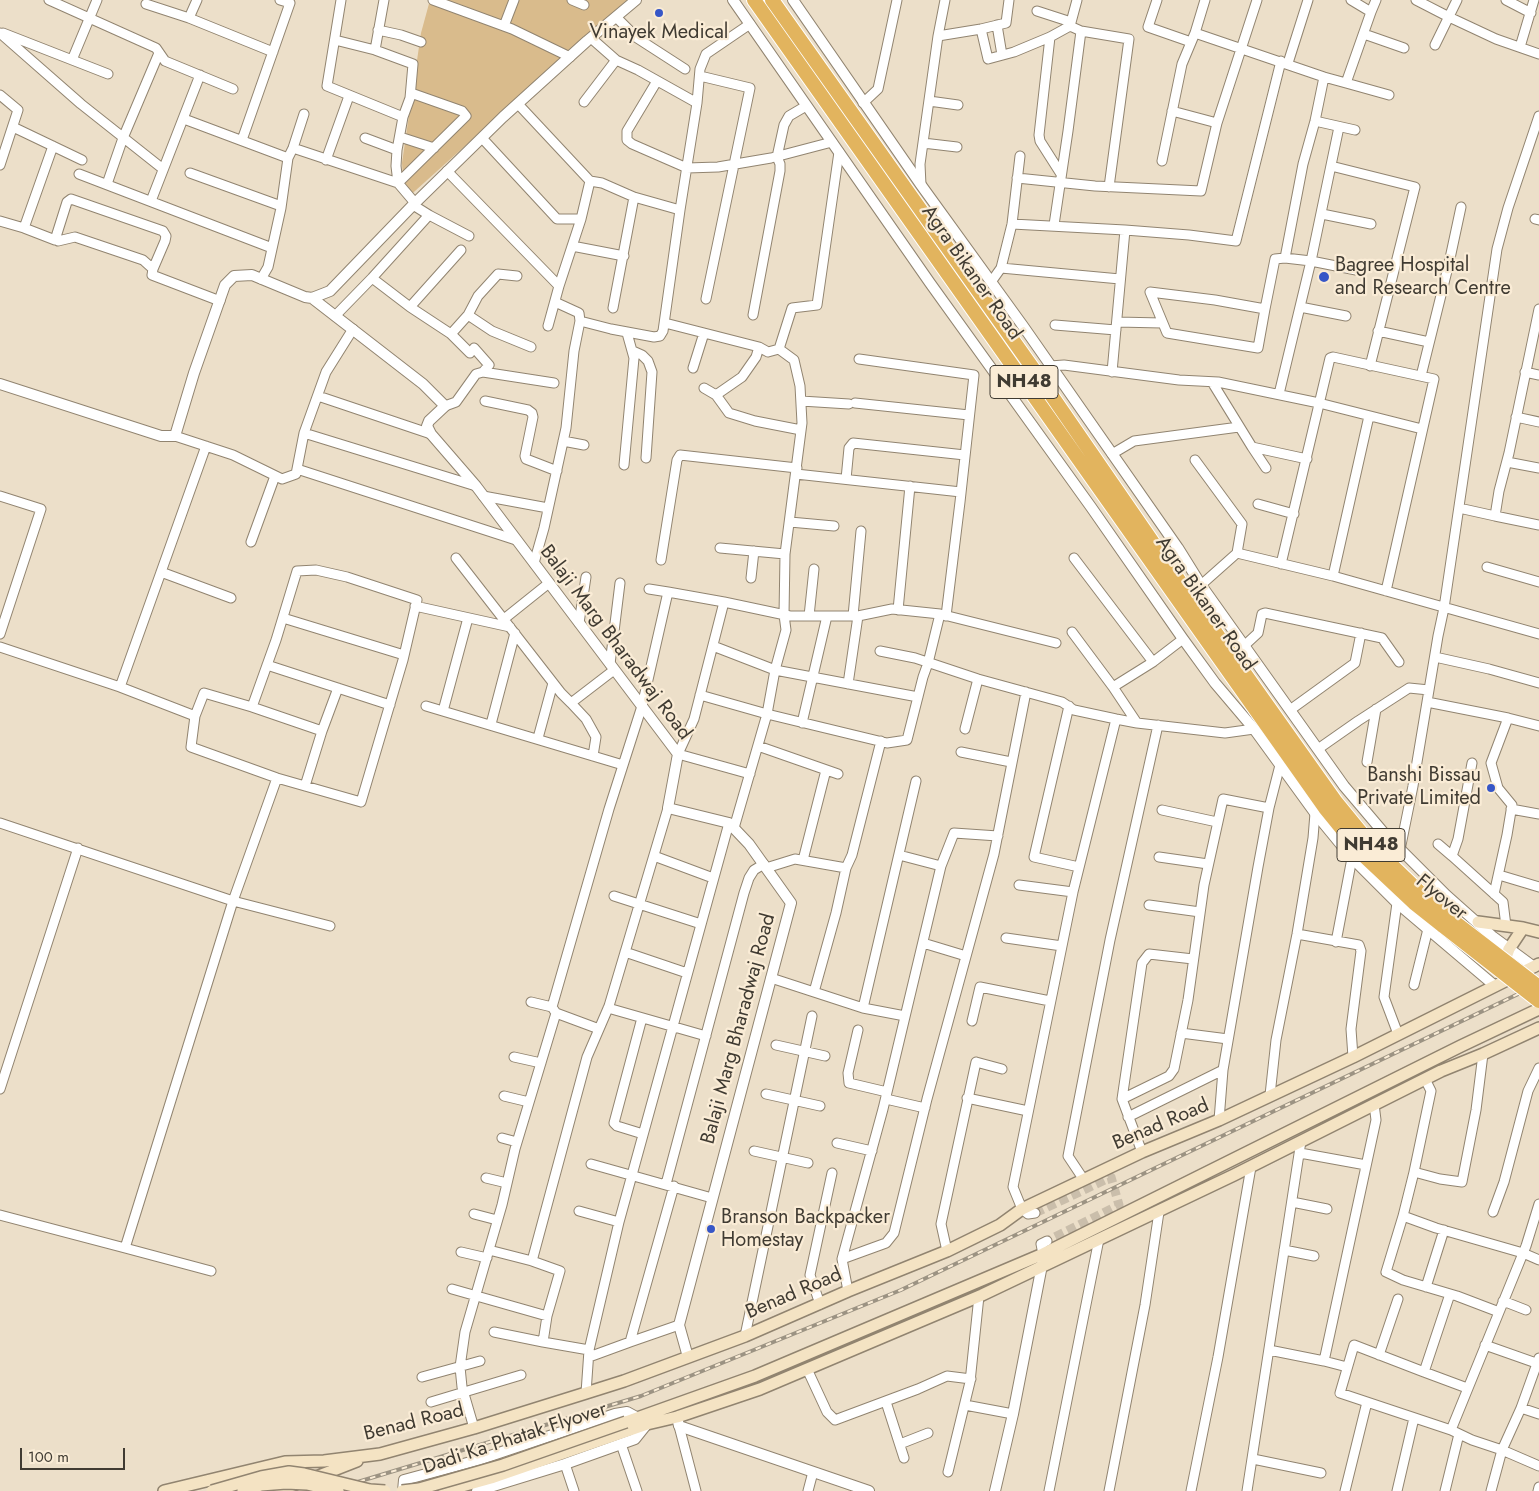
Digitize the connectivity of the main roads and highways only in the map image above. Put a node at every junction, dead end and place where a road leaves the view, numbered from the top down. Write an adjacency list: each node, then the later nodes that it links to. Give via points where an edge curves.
1 (754, 0): 3 (highway, Agra Bikaner Road / NH48)
2 (772, 0): 3 (highway, NH48, via 1032,367)
3 (1292, 762): 9 (highway, Flyover / NH48, bridge, via 1408,882); 10 (highway, Flyover / NH48, bridge, via 1364,856 1421,909)
4 (1478, 922): 5 (main road)
5 (1523, 928): 6 (main road); 8 (main road, via 1509,948)
6 (1539, 932)
7 (1536, 965): 8 (main road, Benad Road)
8 (1495, 986): 18 (main road, Benad Road, via 1353,1057 1022,1209 947,1251 745,1336 586,1393)
9 (1539, 987)
10 (1539, 1001)
11 (1539, 1010): 12 (main road)
12 (1524, 1018): 13 (main road); 14 (main road)
13 (1539, 1028): 15 (main road, via 1374,1104 1301,1147 1251,1166)
14 (1116, 1217): 15 (main road); 16 (main road, via 1043,1254)
15 (1122, 1229): 16 (main road, via 979,1296 760,1389 678,1421)
16 (642, 1421): 17 (main road, Dadi Ka Phatak Flyover)
17 (624, 1433): 25 (main road, Dadi Ka Phatak Flyover, bridge); 26 (main road, Dadi Ka Phatak Flyover)
18 (380, 1454): 19 (main road, Benad Road, via 285,1462); 22 (main road)
19 (164, 1491)
20 (212, 1491): 24 (main road, bridge, via 289,1472)
21 (243, 1491): 23 (main road, bridge, via 286,1483)
22 (277, 1491)
23 (338, 1491)
24 (384, 1491)
25 (403, 1491)
26 (444, 1491)

